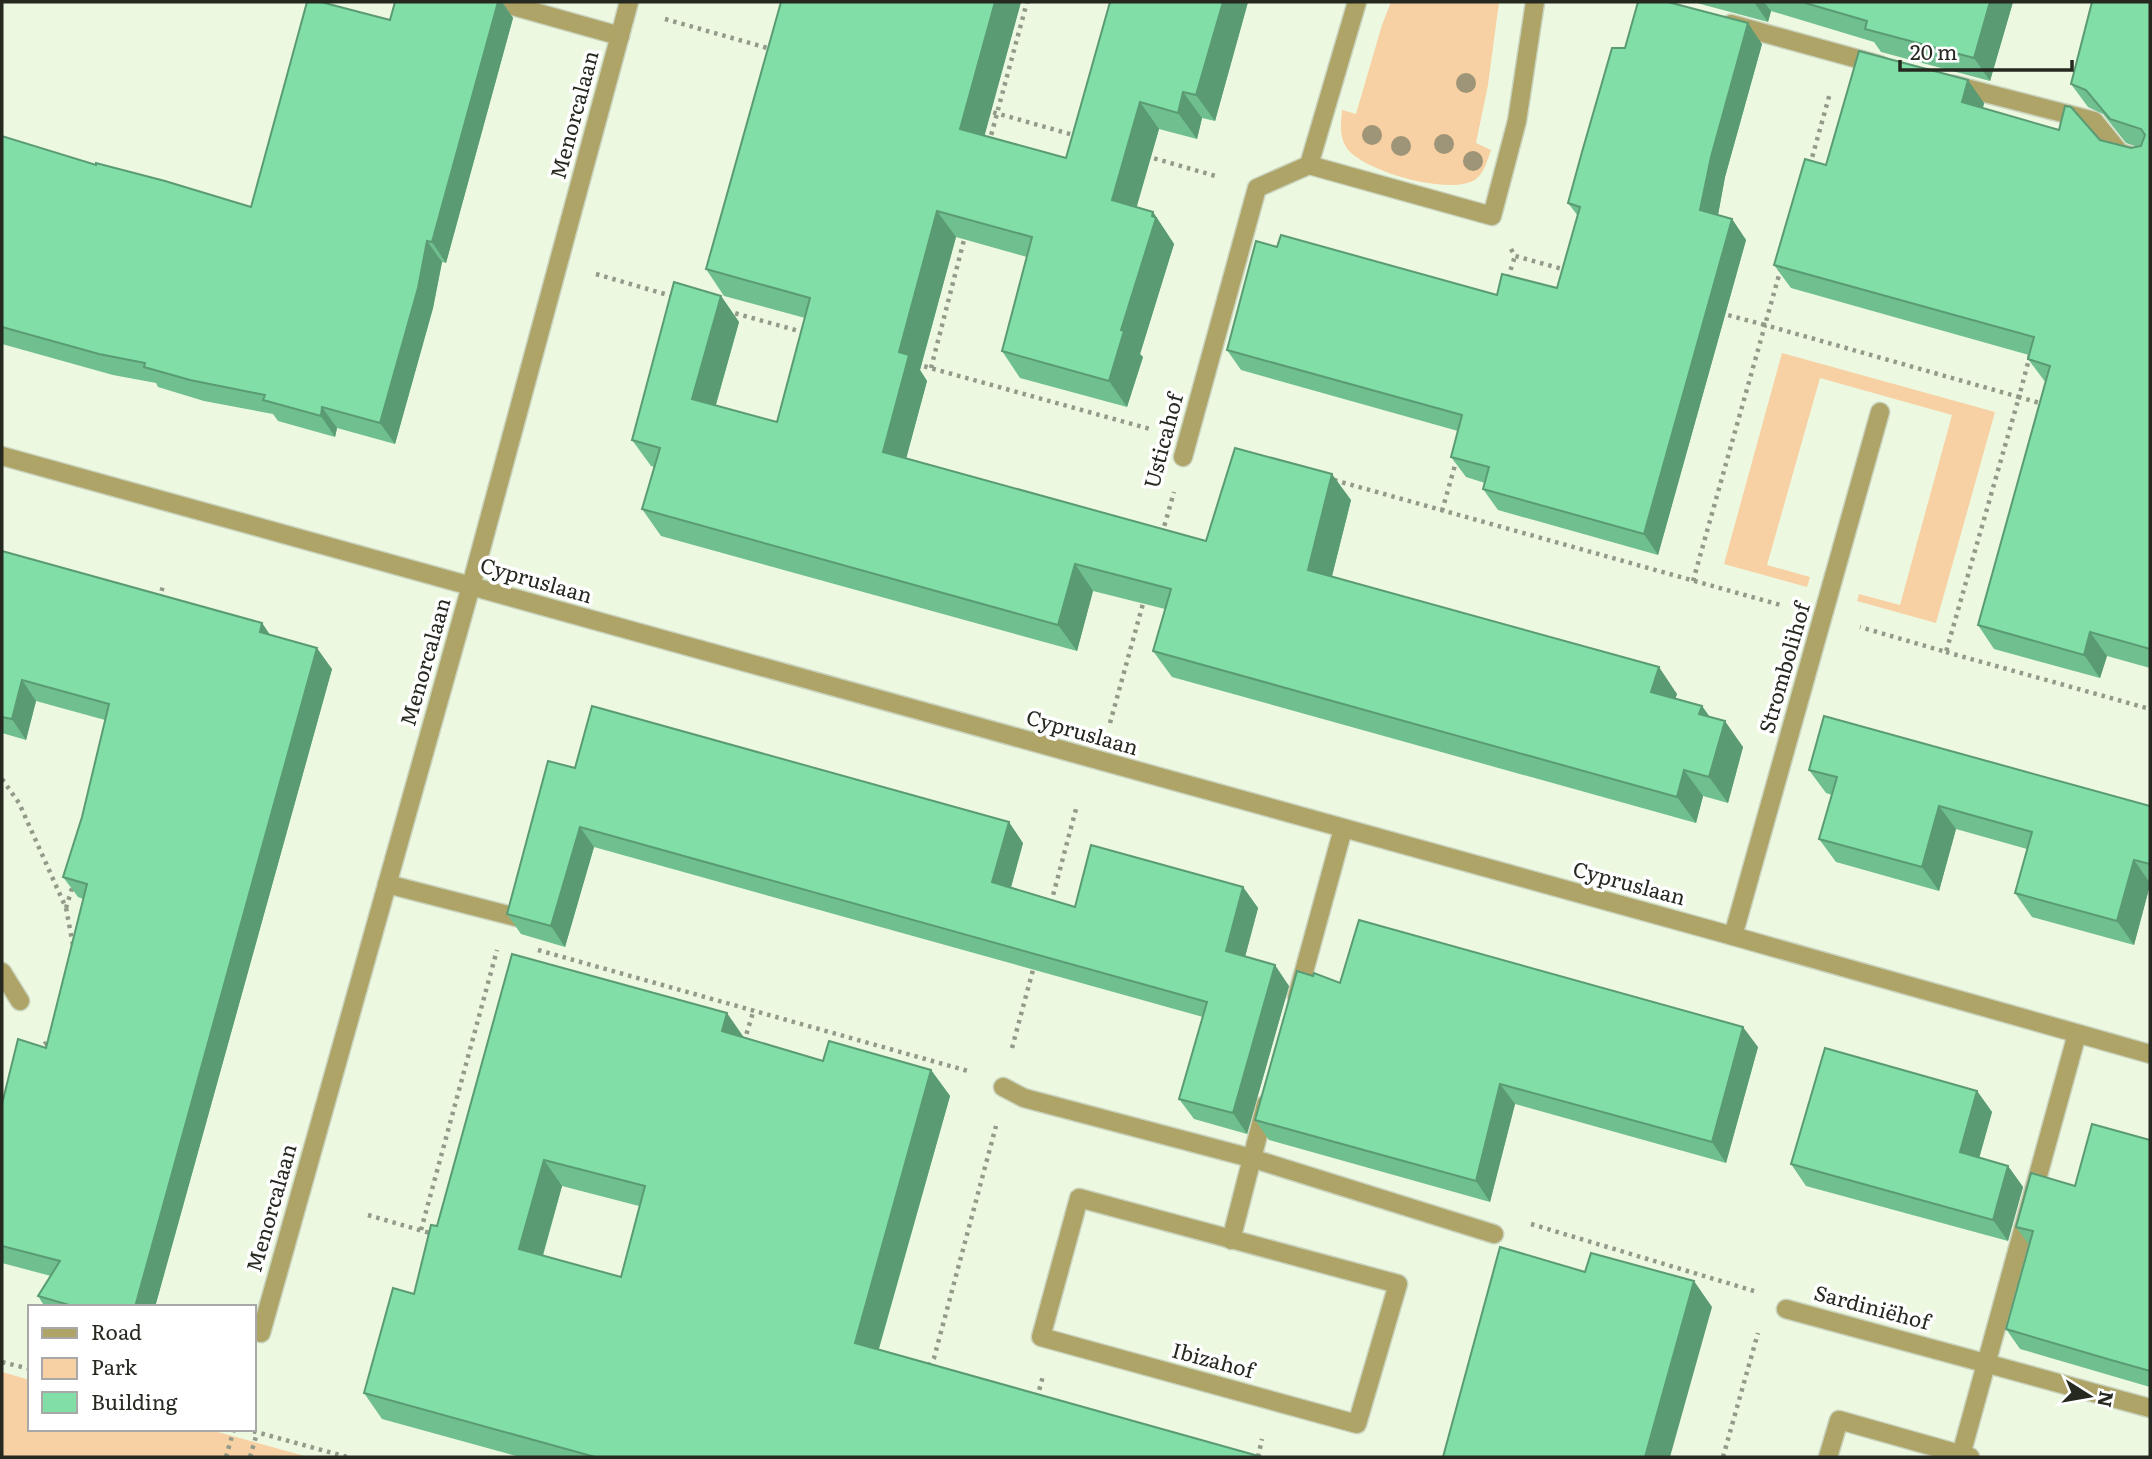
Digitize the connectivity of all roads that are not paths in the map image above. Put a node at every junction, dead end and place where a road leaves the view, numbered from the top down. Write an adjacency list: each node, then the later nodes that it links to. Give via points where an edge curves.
1 (499, 2): 6 (street)
2 (1357, 2): 10 (street)
3 (1535, 2): 10 (street, via 1517,121 1492,216)
4 (628, 5): 6 (street, Menorcalaan)
5 (1714, 19): 7 (street)
6 (620, 36): 14 (street, Menorcalaan)
7 (1894, 69)
8 (1934, 79): 9 (street, via 2094,121 2120,153)
9 (2150, 161)
10 (1309, 165): 12 (street, Usticahof, via 1257,188)
11 (1880, 412): 18 (street, Strombolihof)
12 (1186, 448)
13 (2, 456): 14 (street, Cypruslaan)
14 (471, 586): 15 (street, Cypruslaan); 16 (street, Menorcalaan)
15 (1343, 829): 18 (street, Cypruslaan); 21 (street)
16 (387, 884): 17 (street); 30 (street, Menorcalaan)
17 (516, 917)
18 (1733, 936): 22 (street, Cypruslaan)
19 (2, 972): 20 (street)
20 (20, 1001)
21 (1292, 1016)
22 (2077, 1034): 23 (street, Cypruslaan); 31 (street)
23 (2150, 1054)
24 (1003, 1087): 26 (street, via 1024,1098)
25 (1269, 1094): 26 (street)
26 (1251, 1158): 27 (street); 28 (street)
27 (1494, 1234)
28 (1231, 1240): 28 (street, Ibizahof, via 1079,1198 1041,1337 1357,1424 1398,1284)
29 (1786, 1309): 31 (street, Sardiniëhof)
30 (261, 1333)
31 (1987, 1362): 32 (street, Sardiniëhof); 33 (street)
32 (2150, 1408)
33 (1965, 1456): 34 (street, via 1839,1420)
34 (1828, 1457)

